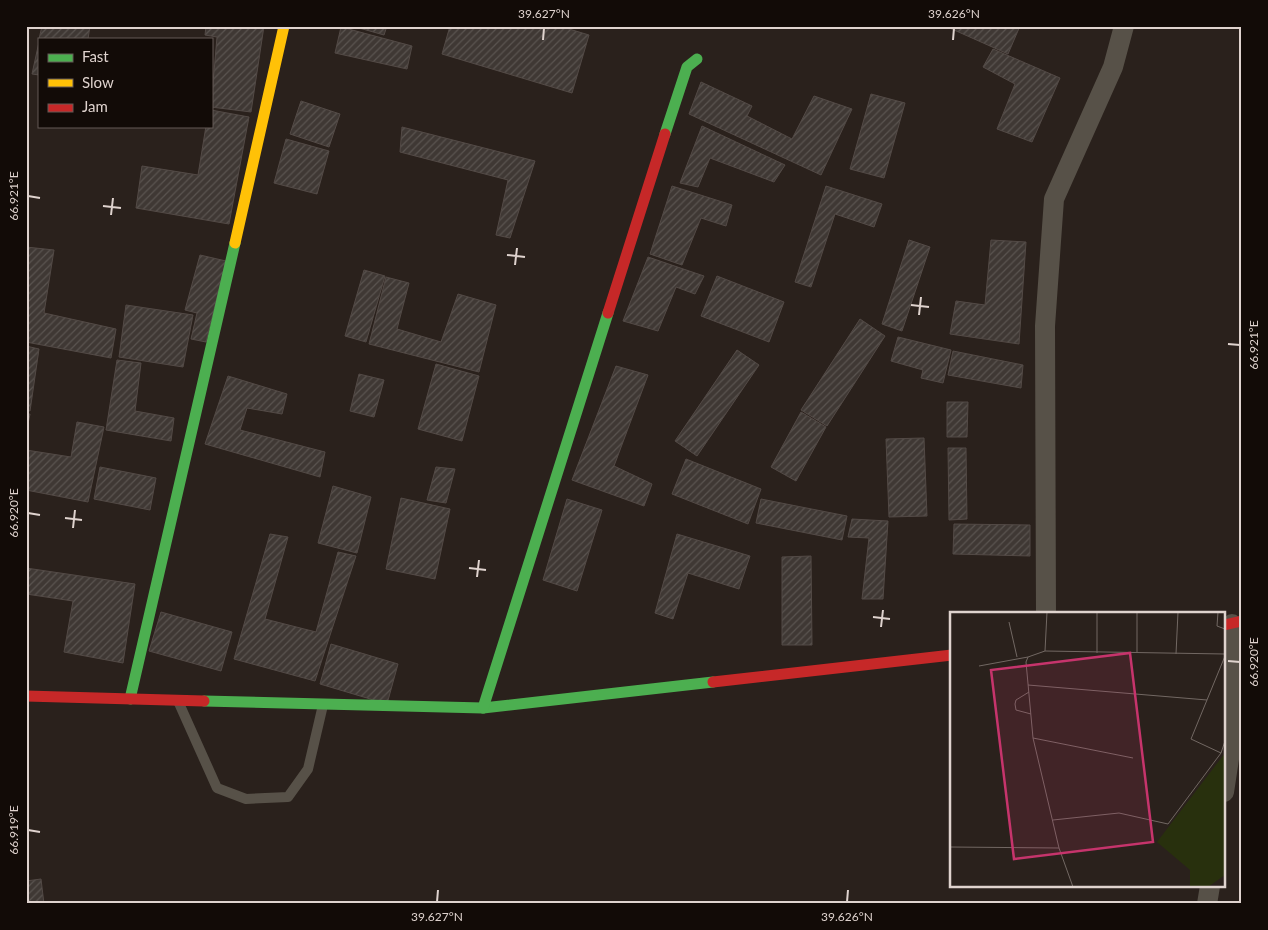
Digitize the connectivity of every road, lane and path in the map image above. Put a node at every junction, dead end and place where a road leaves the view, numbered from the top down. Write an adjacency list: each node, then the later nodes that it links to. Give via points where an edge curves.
1 (284, 26): 8 (street)
2 (1124, 26): 4 (street, via 1112,67 1054,199 1045,326)
3 (697, 59): 11 (street, via 687,67 681,82)
4 (1046, 612)
5 (1233, 623): 12 (street, via 1232,739)
6 (950, 655): 11 (street)
7 (26, 696): 8 (street)
8 (130, 698): 9 (street)
9 (177, 700): 10 (street); 10 (lane, via 217,788 246,799 288,796 308,769)
10 (323, 704): 11 (street)
11 (484, 708)
12 (1226, 779)
13 (1210, 888): 14 (street)
14 (1207, 904)

